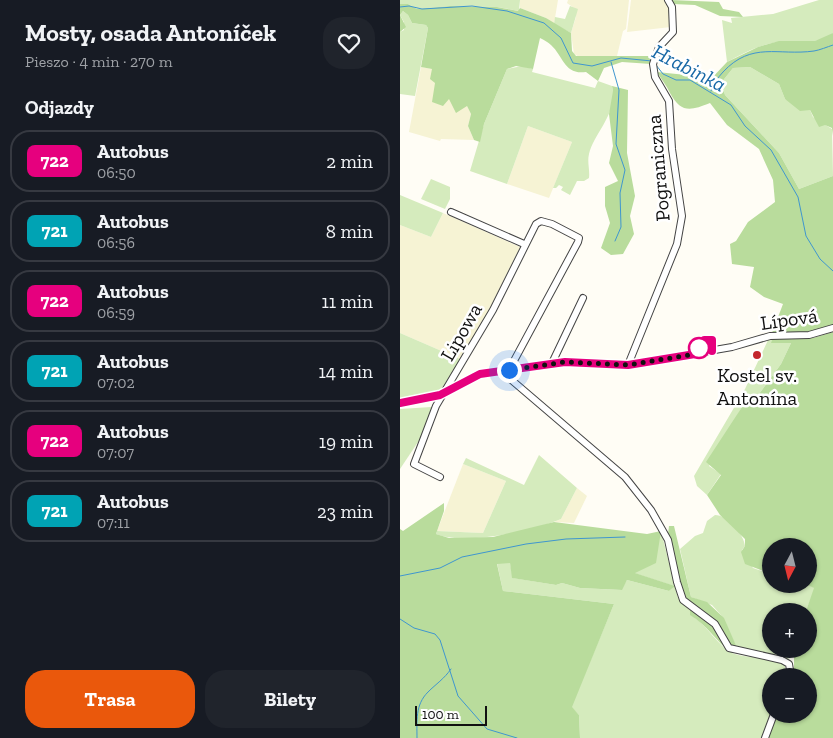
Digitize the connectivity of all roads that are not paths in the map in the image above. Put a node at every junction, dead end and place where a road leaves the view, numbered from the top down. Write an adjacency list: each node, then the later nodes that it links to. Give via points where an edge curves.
1 (668, 0): 7 (street, Pograniczna, via 672,8 673,32 659,47 654,69 669,101 682,216 677,244)
2 (451, 212): 3 (street)
3 (524, 244): 8 (street, Lipowa, via 541,221 579,238); 10 (street, Lipowa, via 493,310)
4 (582, 298): 6 (street)
5 (833, 328): 7 (street, Lípová, via 809,335 763,337 732,347)
6 (552, 363): 7 (street, Lípová); 8 (street, Lípová)
7 (628, 365)
8 (509, 370): 9 (street, Lípová)
9 (501, 371): 10 (street, Lípová, via 480,374); 13 (street, via 625,477 668,540 678,588 684,600 715,624 729,648 782,660)
10 (447, 390): 11 (street, Lípová); 12 (street, Lipowa, via 436,406 414,464)
11 (400, 403)
12 (440, 477)
13 (789, 668)
14 (771, 723): 15 (street)
15 (765, 738)

